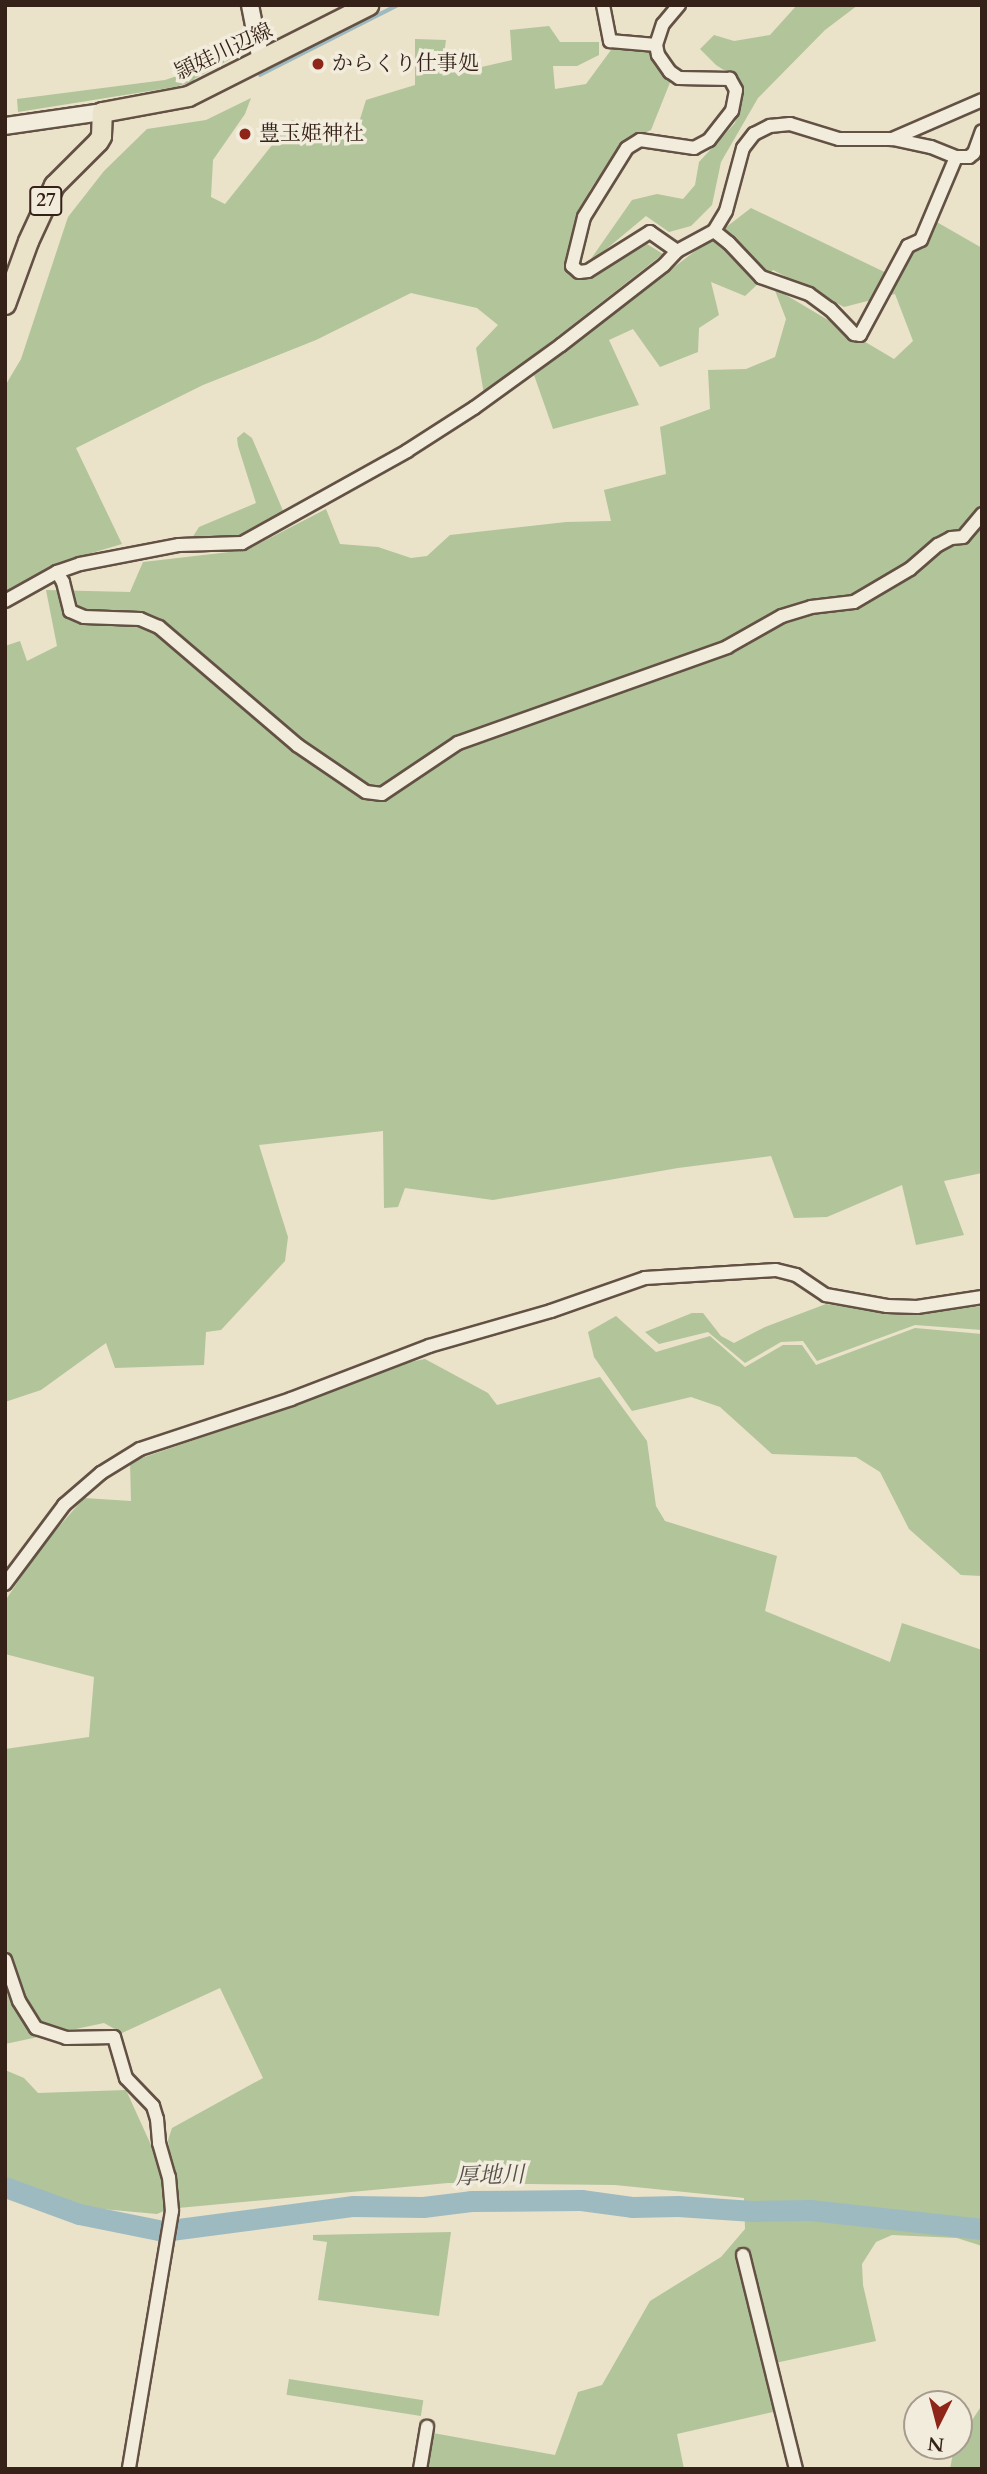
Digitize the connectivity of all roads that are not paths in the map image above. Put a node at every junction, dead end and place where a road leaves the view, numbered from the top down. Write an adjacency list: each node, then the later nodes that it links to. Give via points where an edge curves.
1 (250, 5): 6 (street)
2 (368, 5): 6 (main road, 頴娃川辺線)
3 (603, 5): 5 (street, via 610,41)
4 (679, 5): 5 (street, via 663,24)
5 (656, 45): 14 (street, via 663,64 679,78 730,79 736,90 732,111 709,140 694,148 640,140 627,148 584,217 572,266 579,272 588,271 650,232)
6 (261, 61): 8 (main road, 頴娃川辺線, via 188,96)
7 (982, 100): 11 (street)
8 (102, 113): 9 (street); 15 (main road, 27, via 98,141 54,185)
9 (10, 125)
10 (982, 131): 12 (street, via 974,153)
11 (892, 139): 12 (street); 13 (street, via 839,139 790,124 762,130 743,148 726,211)
12 (956, 157): 13 (street, via 921,240 908,246 860,335 809,295 761,277)
13 (714, 231): 14 (street)
14 (677, 251): 17 (street, via 474,408 272,529 242,543 180,545)
15 (5, 304)
16 (982, 514): 17 (street, via 963,537 938,545 910,569 854,602 782,616 727,647 458,743 382,794 366,792 297,745 159,627 141,620 83,617 70,611)
17 (57, 572): 18 (street)
18 (5, 601)
19 (982, 1297): 20 (street, via 917,1307 887,1306 826,1295 796,1275 776,1270 645,1278 429,1346 291,1399 140,1449 101,1473 64,1505)
20 (5, 1584)
21 (5, 1960): 24 (street, via 19,2001 36,2028 66,2038 114,2037 126,2077 153,2106 172,2211)
22 (743, 2255): 26 (street)
23 (427, 2427): 25 (street)
24 (129, 2469)
25 (420, 2469)
26 (796, 2469)

